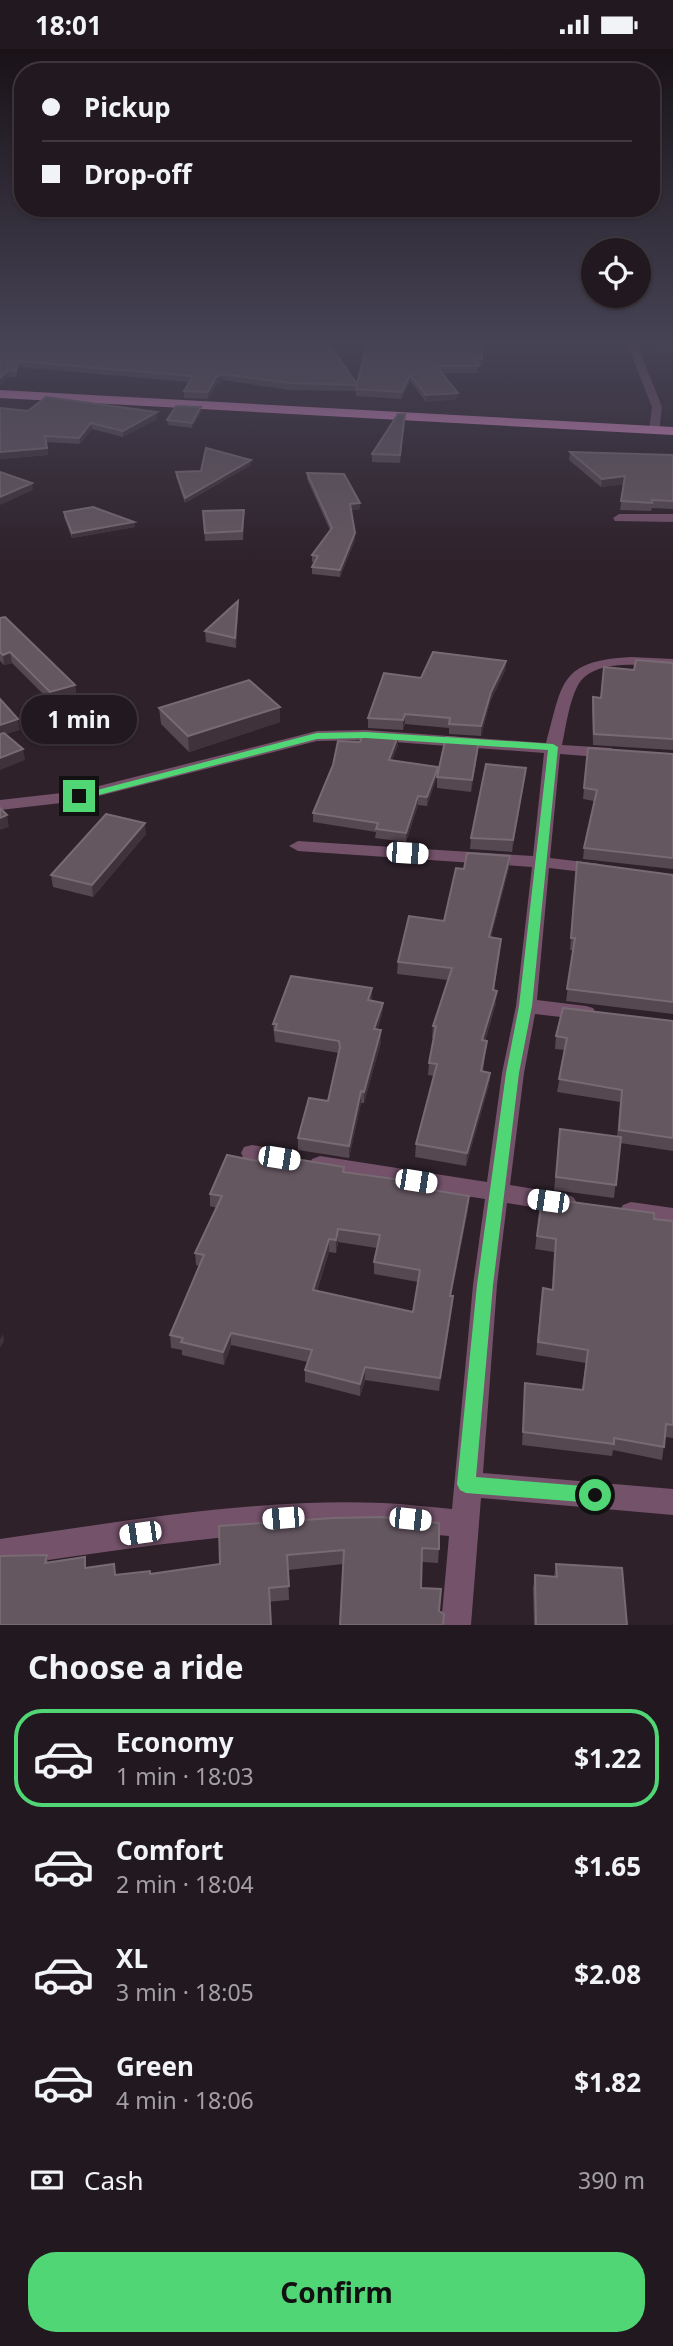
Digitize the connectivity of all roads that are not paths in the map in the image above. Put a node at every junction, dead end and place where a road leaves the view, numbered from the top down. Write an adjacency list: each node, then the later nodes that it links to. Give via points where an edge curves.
1 (436, 418): 3 (highway)
2 (656, 418): 3 (street)
3 (655, 431): 4 (highway)
4 (673, 431)
5 (619, 518): 6 (street)
6 (673, 519)
7 (673, 663): 8 (street, via 601,663 584,670 570,684)
8 (553, 747): 9 (street); 10 (street, via 317,736 79,796); 12 (street)
9 (633, 755)
10 (0, 805)
11 (298, 846): 12 (street)
12 (543, 862): 13 (street); 14 (street)
13 (621, 871)
14 (526, 1006): 15 (street); 17 (street)
15 (606, 1016)
16 (252, 1153): 17 (street)
17 (498, 1194): 18 (street); 19 (street)
18 (673, 1217)
19 (466, 1484): 20 (street); 21 (street)
20 (673, 1501)
21 (464, 1524): 22 (street, via 383,1516 283,1518); 23 (street)
22 (0, 1553)
23 (456, 1625)

